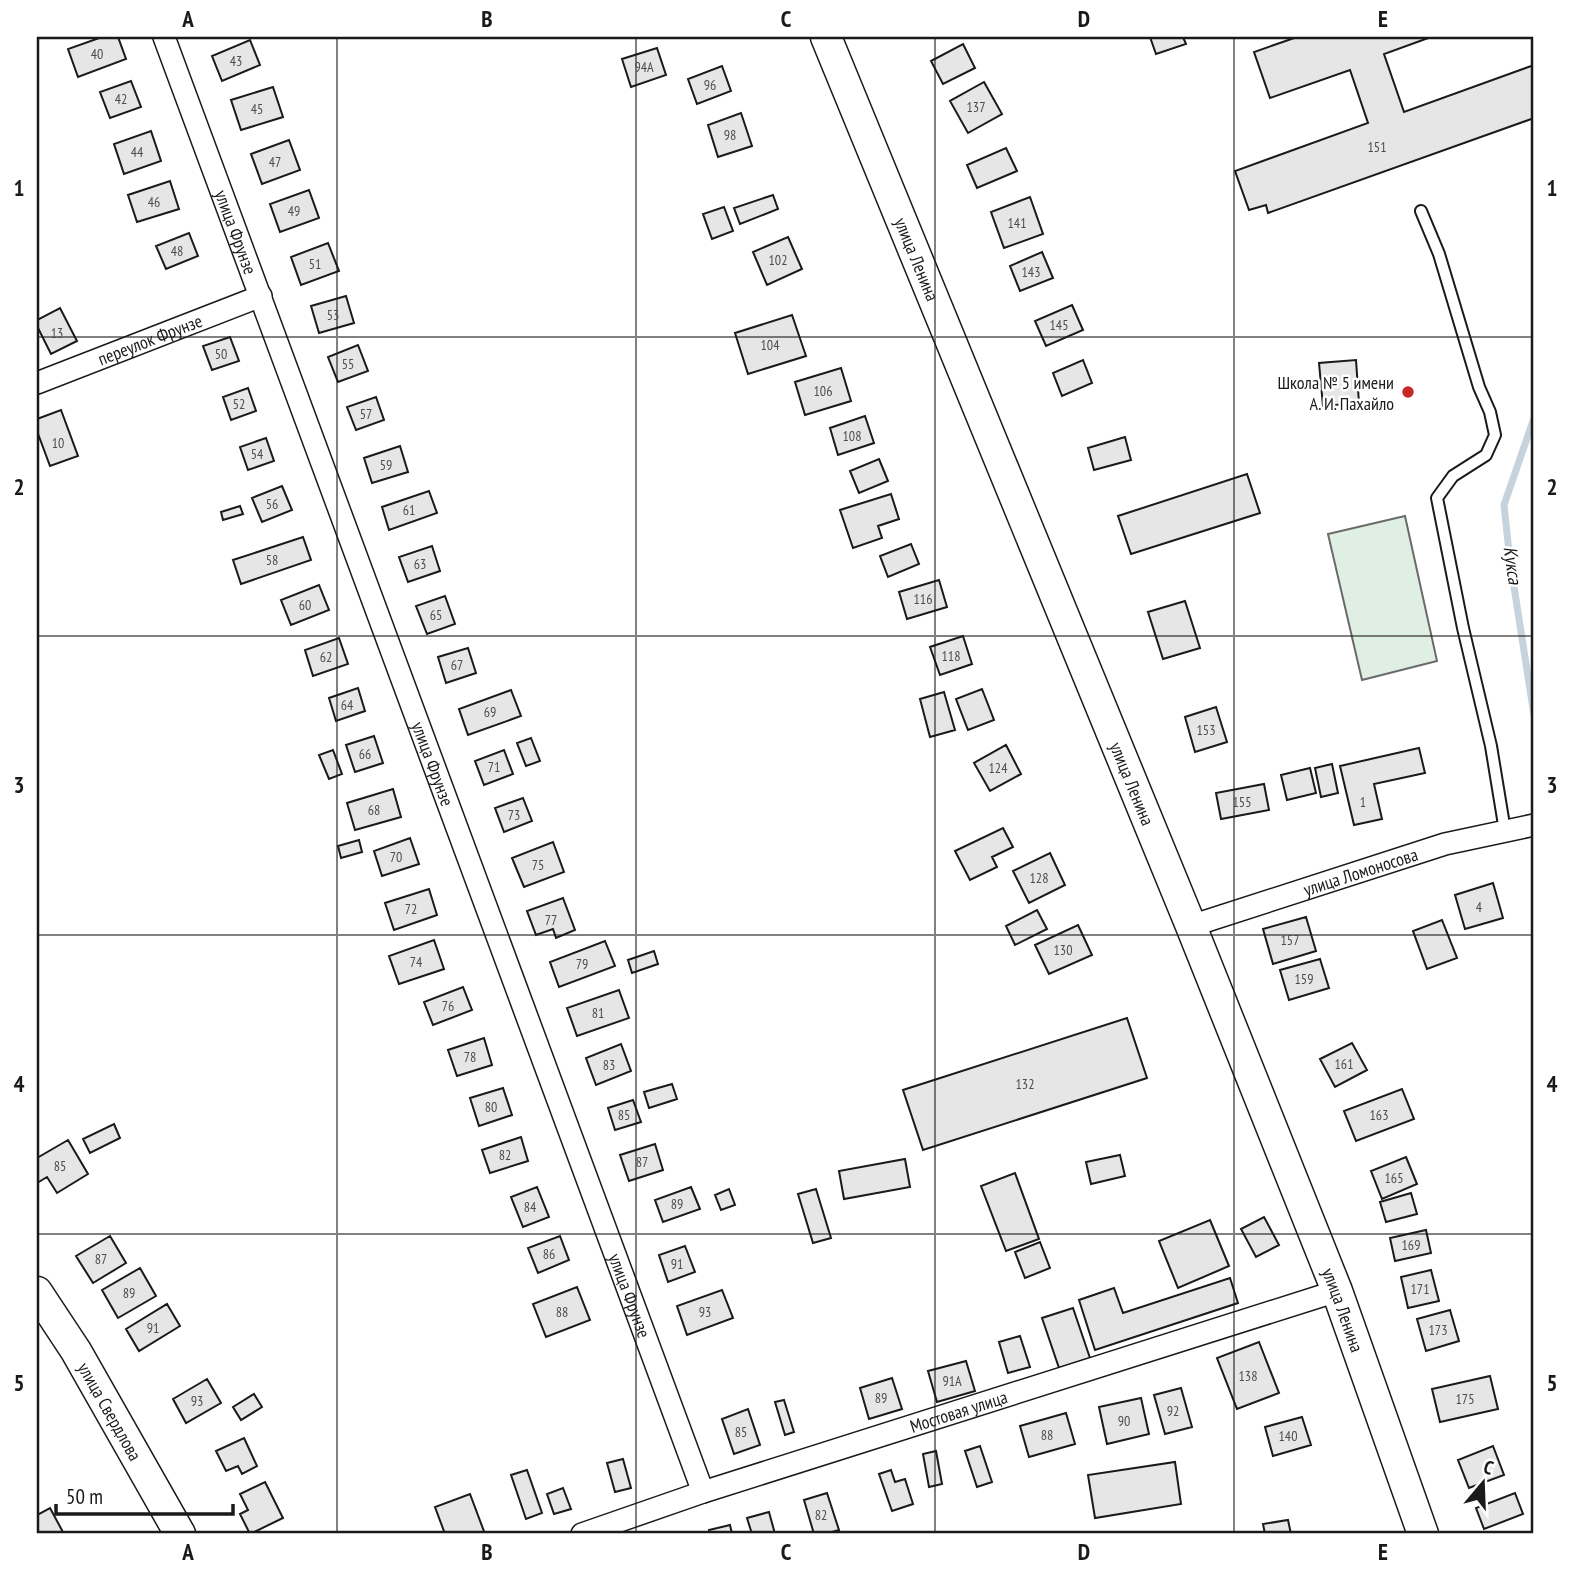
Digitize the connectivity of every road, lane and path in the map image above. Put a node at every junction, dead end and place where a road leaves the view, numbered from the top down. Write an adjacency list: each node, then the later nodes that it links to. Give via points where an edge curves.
1 (164, 37): 4 (street, улица Фрунзе)
2 (826, 37): 8 (street, улица Ленина)
3 (1421, 211): 6 (lane, via 1439,254 1495,435 1486,455 1453,476 1437,498)
4 (261, 296): 5 (street, переулок Фрунзе); 11 (street, улица Фрунзе)
5 (37, 383)
6 (1505, 831): 7 (street, улица Ломоносова); 8 (street, улица Ломоносова, via 1445,845)
7 (1532, 831)
8 (1191, 926): 9 (street, улица Ленина)
9 (1337, 1291): 11 (street, Мостовая улица); 14 (street, улица Ленина)
10 (37, 1293): 12 (street, улица Свердлова, via 76,1351)
11 (703, 1492): 13 (street, Мостовая улица)
12 (180, 1534)
13 (582, 1534)
14 (1423, 1534)

